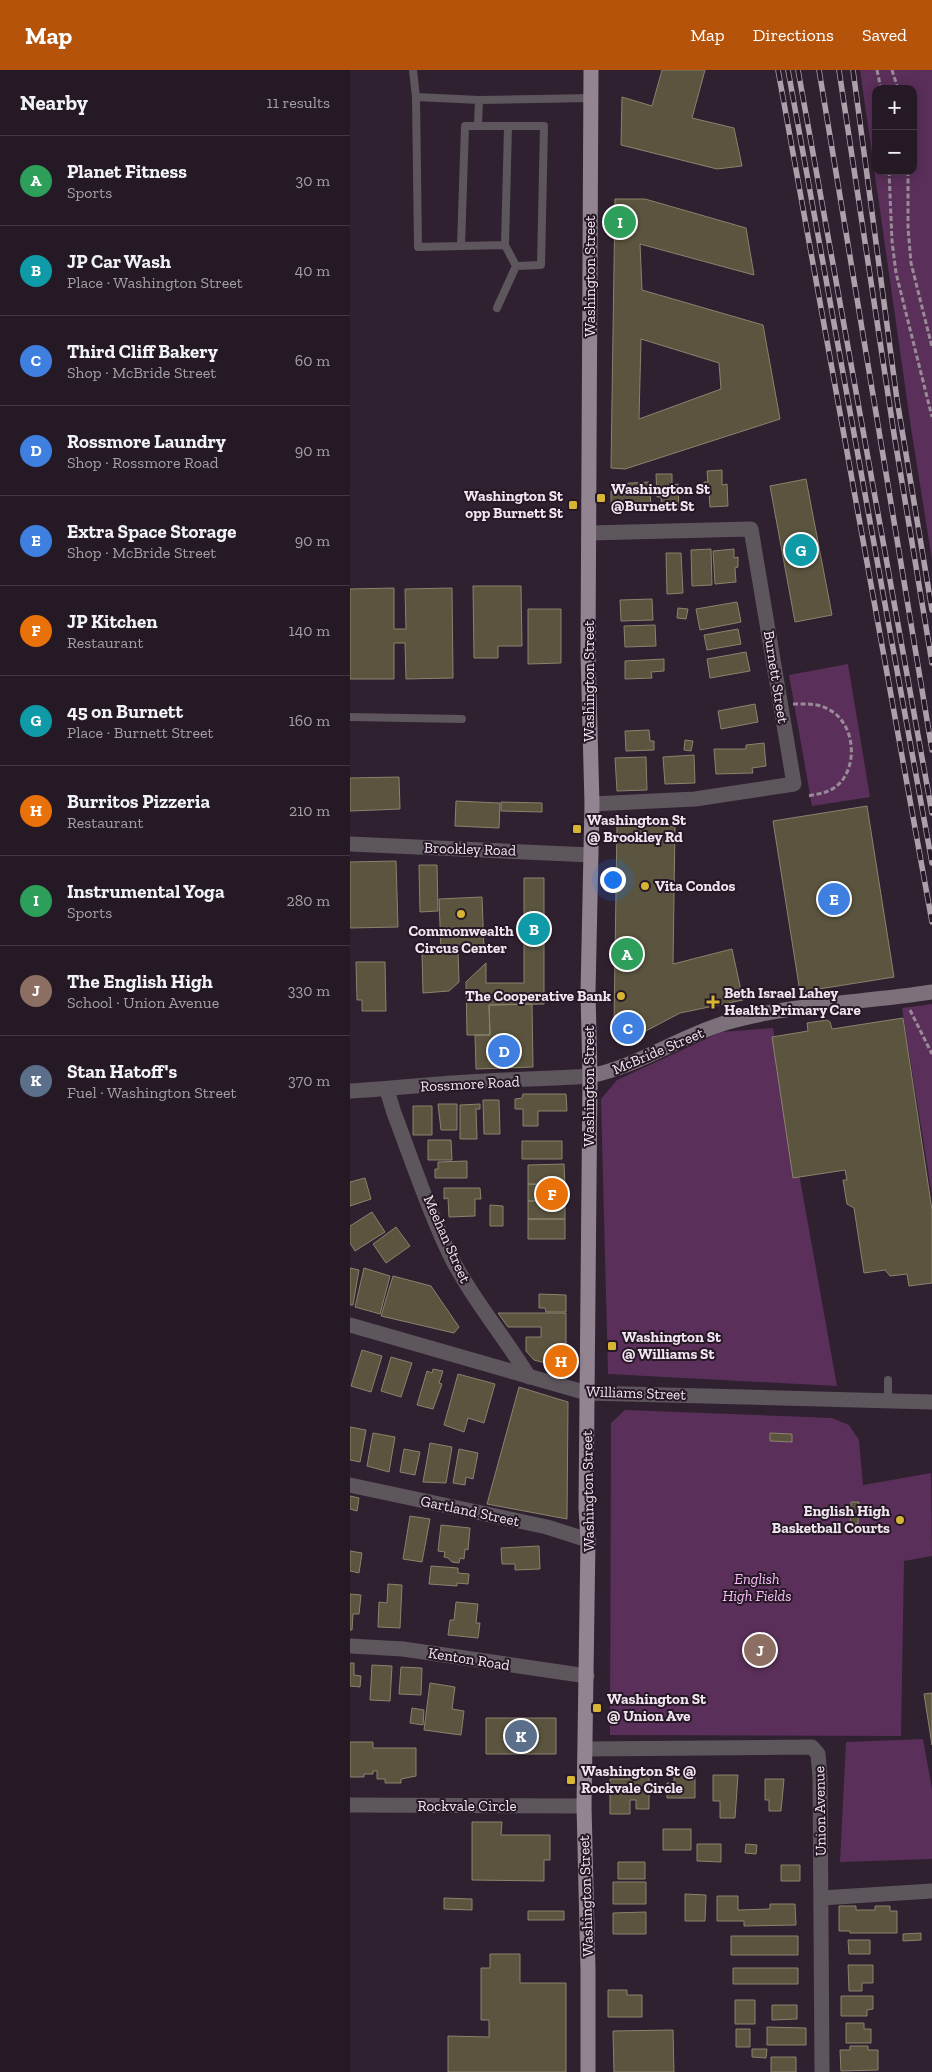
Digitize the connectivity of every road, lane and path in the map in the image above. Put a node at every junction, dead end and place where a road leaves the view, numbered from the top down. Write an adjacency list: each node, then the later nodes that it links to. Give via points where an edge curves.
1 (413, 70): 7 (lane)
2 (591, 70): 8 (main road, Washington Street)
3 (877, 70): 5 (path)
4 (892, 70): 6 (path)
5 (880, 85)
6 (897, 85)
7 (416, 97): 9 (lane); 15 (lane, via 418,247)
8 (591, 98): 9 (lane); 20 (main road, Washington Street)
9 (479, 100): 10 (lane)
10 (478, 126): 11 (lane); 15 (lane, via 465,126)
11 (508, 126): 14 (lane); 16 (lane, via 544,126 541,266)
12 (889, 175): 19 (path, via 896,273)
13 (908, 175): 18 (path, via 911,263)
14 (505, 245): 15 (lane); 16 (lane)
15 (461, 246)
16 (516, 266): 17 (lane)
17 (497, 308)
18 (932, 347)
19 (932, 417)
20 (589, 533): 25 (main road, Washington Street); 25 (street, Burnett Street, via 751,530 794,784 695,799)
21 (791, 704): 24 (path, via 811,703 829,709 849,734 852,752 841,781 827,792)
22 (350, 716): 23 (lane)
23 (462, 718)
24 (807, 796)
25 (592, 804): 27 (main road, Washington Street)
26 (350, 844): 27 (street, Brookley Road)
27 (591, 856): 31 (main road, Washington Street)
28 (932, 992): 31 (street, McBride Street, via 838,1002 727,1022 610,1072)
29 (909, 1007): 30 (path)
30 (932, 1054)
31 (590, 1076): 32 (street, Rossmore Road); 37 (main road, Washington Street)
32 (387, 1090): 33 (street, Rossmore Road); 35 (street, Meehan Street, via 450,1254 475,1300 505,1338)
33 (350, 1091)
34 (350, 1325): 35 (street, Williams Street)
35 (529, 1377): 37 (street, Williams Street)
36 (888, 1380): 38 (lane)
37 (587, 1393): 38 (street, Williams Street); 41 (main road, Washington Street)
38 (888, 1401): 39 (street, Williams Street)
39 (932, 1402)
40 (350, 1485): 41 (street, Gartland Street, via 547,1527)
41 (588, 1540): 43 (main road, Washington Street)
42 (350, 1646): 43 (street, Kenton Road, via 403,1648)
43 (587, 1676): 44 (main road, Washington Street)
44 (586, 1749): 46 (main road, Washington Street); 48 (street, Union Avenue, via 812,1747 818,1754 820,1777)
45 (350, 1806): 46 (street, Rockvale Circle)
46 (584, 1806): 49 (main road, Washington Street)
47 (932, 1891): 48 (street)
48 (821, 1898): 50 (street, Union Avenue)
49 (588, 2072)
50 (822, 2072)

